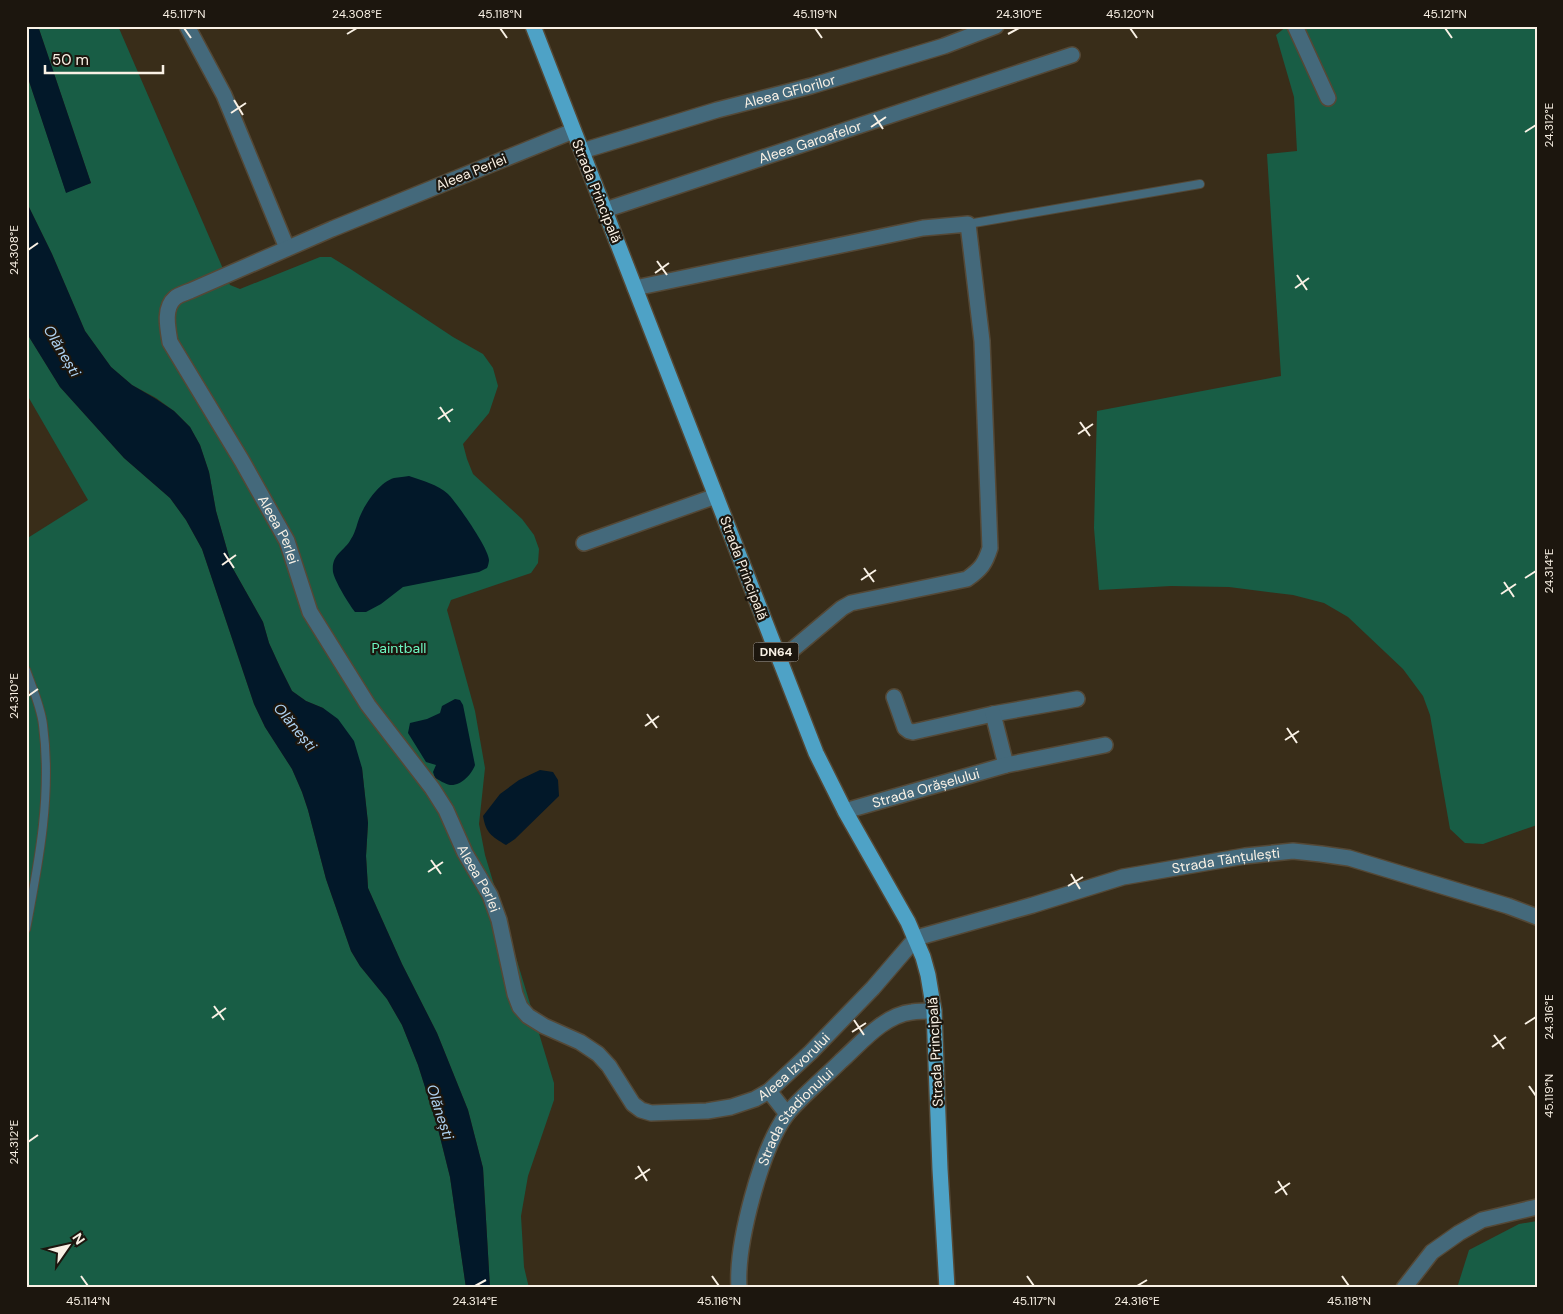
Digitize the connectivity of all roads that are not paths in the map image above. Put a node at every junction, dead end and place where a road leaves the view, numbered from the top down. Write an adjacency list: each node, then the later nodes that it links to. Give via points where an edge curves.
1 (187, 26): 12 (street, via 224,95)
2 (532, 26): 7 (main road, Strada Principală / DN64)
3 (996, 26): 8 (street, Aleea GFlorilor, via 944,46)
4 (1294, 26): 6 (street)
5 (1072, 55): 10 (street, Aleea Garoafelor)
6 (1328, 98)
7 (573, 131): 8 (main road, Strada Principală / DN64); 12 (street, Aleea Perlei)
8 (582, 151): 10 (main road, Strada Principală / DN64)
9 (1200, 184): 11 (lane)
10 (605, 210): 13 (main road, Strada Principală / DN64)
11 (968, 224): 13 (street, via 922,228); 16 (street, via 982,341 990,548 986,561 967,579 851,603)
12 (287, 248): 29 (street, Aleea Perlei, via 174,298 168,311 170,342 287,540 310,612 368,705 446,810 493,903 520,1007 544,1026 598,1054 610,1066)
13 (635, 288): 14 (main road, Strada Principală / DN64)
14 (716, 496): 15 (street); 16 (main road, Strada Principală / DN64)
15 (584, 543)
16 (780, 660): 23 (main road, Strada Principală / DN64, via 816,753)
17 (26, 670): 25 (lane, via 43,723 47,784 39,863)
18 (894, 697): 20 (street, via 904,728 909,731)
19 (1077, 700): 20 (street)
20 (993, 714): 22 (street)
21 (1105, 745): 22 (street, Strada Orășelului)
22 (1006, 766): 23 (street, Strada Orășelului)
23 (845, 811): 26 (main road, Strada Principală / DN64)
24 (1537, 917): 26 (street, Strada Tănțulești, via 1350,858 1292,851 1123,877)
25 (26, 929)
26 (916, 938): 27 (main road, Strada Principală / DN64, via 928,975); 28 (street, Aleea Izvorului, via 873,988)
27 (934, 1011): 30 (street, Strada Stadionului, via 911,1012 883,1024); 33 (main road, Strada Principală / DN64)
28 (769, 1091): 29 (street, Aleea Izvorului, via 756,1099 707,1111 651,1113); 30 (street)
29 (633, 1104)
30 (787, 1114): 32 (street, Strada Stadionului, via 763,1162 753,1197 742,1242)
31 (1537, 1207): 34 (street, via 1482,1220 1459,1233 1432,1252)
32 (739, 1288)
33 (948, 1288)
34 (1404, 1288)

